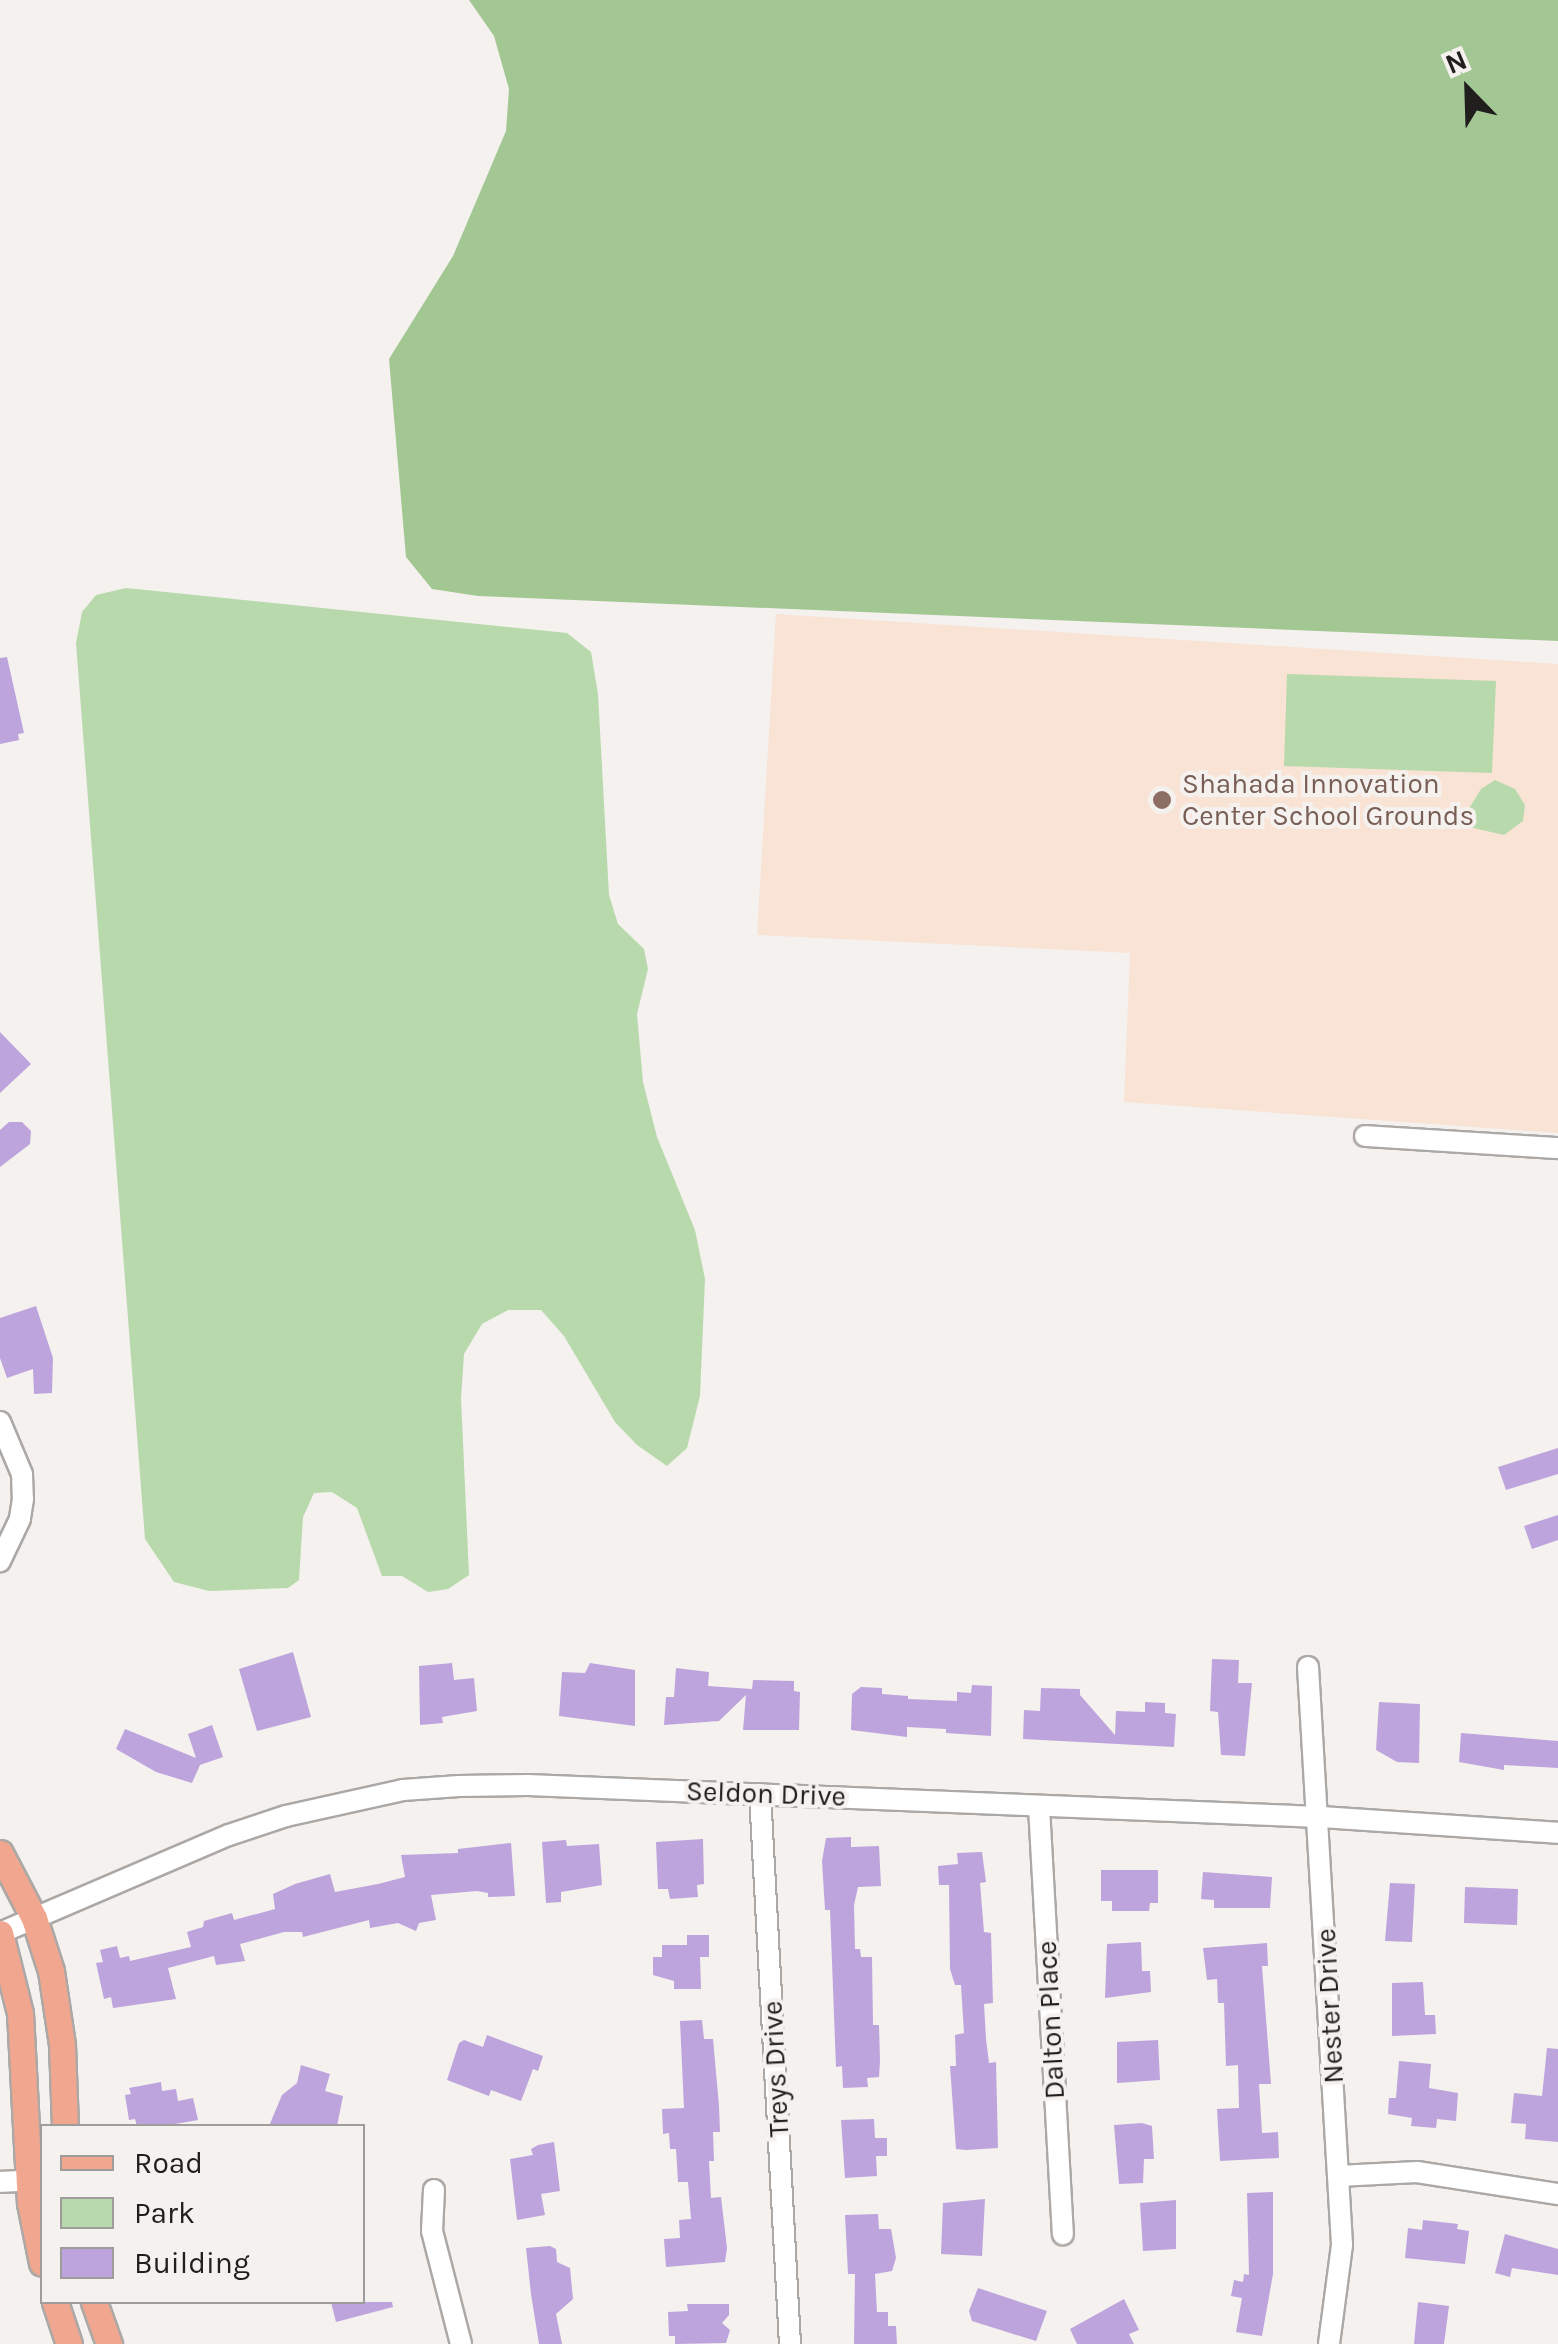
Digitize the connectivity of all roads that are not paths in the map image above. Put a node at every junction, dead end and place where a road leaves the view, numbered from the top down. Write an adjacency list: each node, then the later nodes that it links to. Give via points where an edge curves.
1 (1365, 1136): 2 (street)
2 (1558, 1148)
3 (0, 1422): 4 (street, via 22,1474 24,1499)
4 (0, 1561)
5 (1308, 1667): 8 (street, Nester Drive)
6 (760, 1794): 7 (street, Seldon Drive); 11 (street, Seldon Drive, via 528,1785 404,1790 230,1835); 26 (street, Treys Drive)
7 (1040, 1807): 8 (street, Seldon Drive); 19 (street, Dalton Place)
8 (1320, 1817): 9 (street, Seldon Drive); 14 (street, Nester Drive)
9 (1558, 1833)
10 (0, 1853): 11 (main road)
11 (34, 1918): 12 (street, Seldon Drive); 13 (main road, via 60,2024)
12 (0, 1933): 15 (main road, via 20,2013)
13 (65, 2124)
14 (1338, 2176): 18 (street, via 1418,2172); 27 (street, Nester Drive, via 1342,2245)
15 (36, 2181): 16 (street); 20 (main road)
16 (0, 2182)
17 (434, 2190): 25 (street, via 432,2232)
18 (1558, 2194)
19 (1064, 2234)
20 (40, 2236)
21 (55, 2304): 23 (main road)
22 (95, 2304): 24 (main road)
23 (68, 2344)
24 (110, 2344)
25 (461, 2344)
26 (790, 2344)
27 (1329, 2344)

